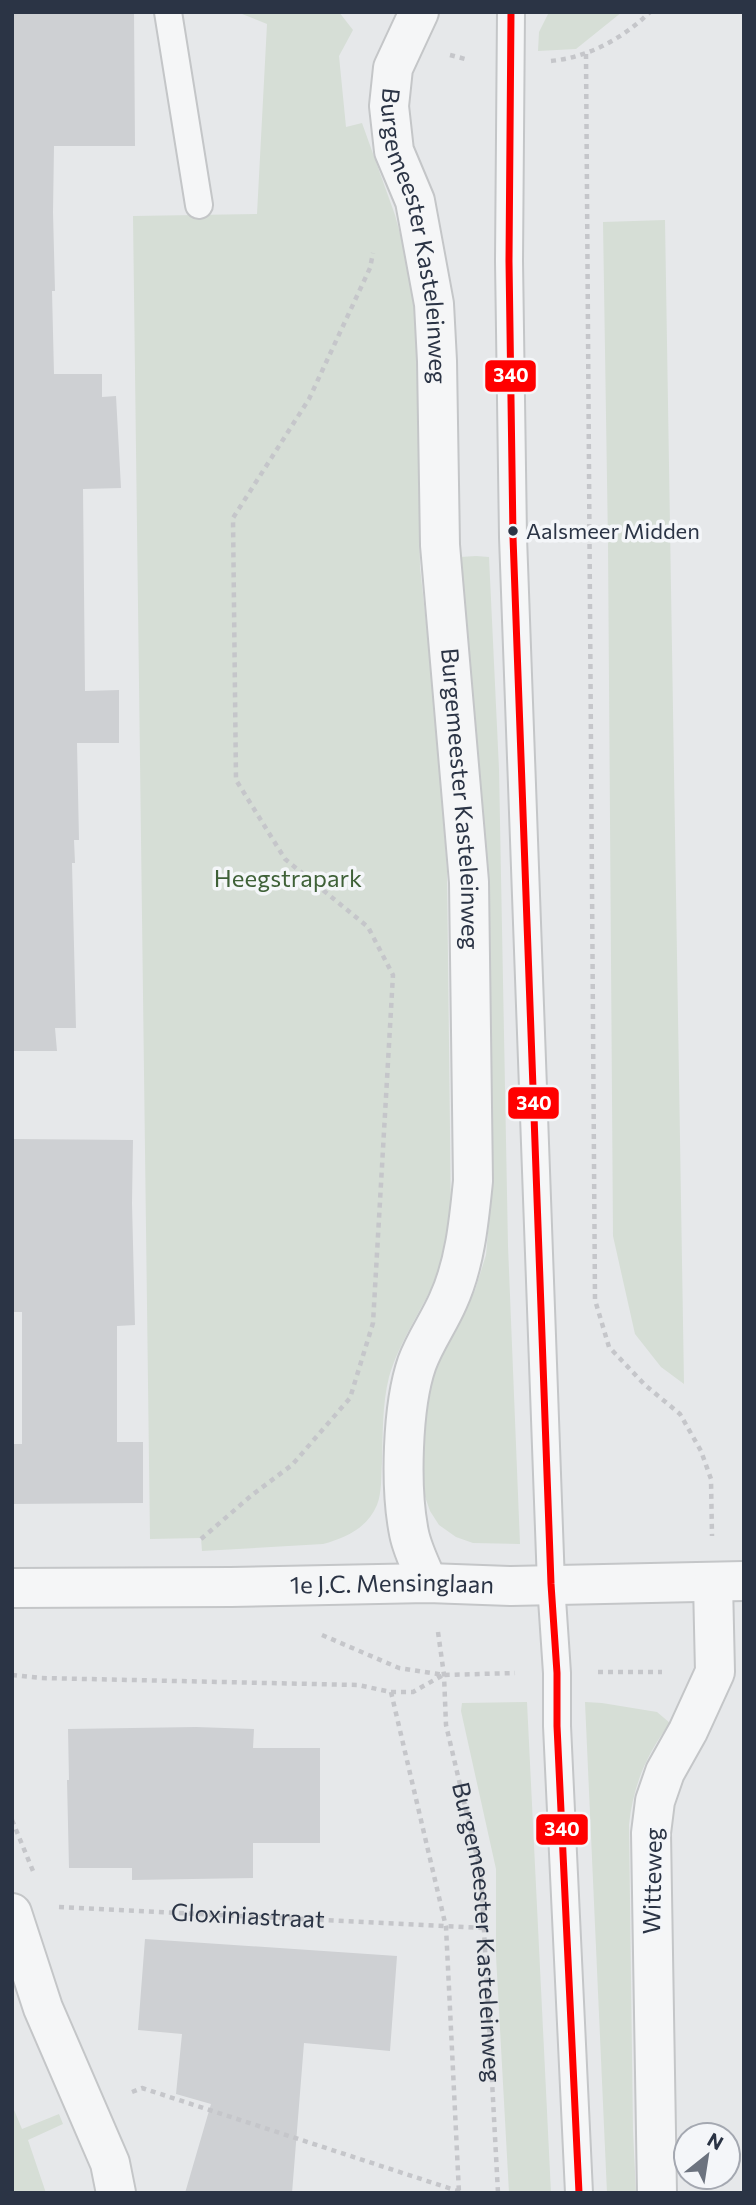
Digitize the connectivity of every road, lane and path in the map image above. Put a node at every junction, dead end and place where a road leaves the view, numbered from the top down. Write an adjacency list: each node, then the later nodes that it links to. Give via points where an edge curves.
1 (169, 12): 5 (lane)
2 (419, 12): 8 (street, Burgemeester Kasteleinweg, via 393,68 389,106 394,151 415,201 434,304 440,545 469,882 473,1181 458,1274 416,1366 407,1409 404,1493 409,1535)
3 (511, 12): 9 (lane, via 513,537)
4 (650, 12): 7 (path, via 631,30 586,54 595,1300 609,1347 680,1414 701,1451 711,1479)
5 (199, 205)
6 (376, 242): 11 (path, via 370,268 309,399 233,518 236,780 285,859 368,927 393,975 373,1323 350,1398 292,1465)
7 (728, 1582): 9 (street, 1e J.C. Mensinglaan); 24 (street, Witteweg, via 715,1672 665,1772 651,1833)
8 (428, 1583): 9 (street, 1e J.C. Mensinglaan); 11 (street, 1e J.C. Mensinglaan)
9 (551, 1584): 23 (lane)
10 (12, 1588): 11 (street, 1e J.C. Mensinglaan)
11 (145, 1588)
12 (316, 1632): 13 (path, 1e J.C. Mensinglaan, via 399,1668)
13 (444, 1675): 15 (path, via 413,1692); 18 (path, Burgemeester Kasteleinweg, via 446,1725 481,1874)
14 (12, 1676): 15 (path, via 358,1685)
15 (391, 1692): 17 (path)
16 (29, 1910): 17 (path, Gloxiniastraat); 19 (street, via 43,2008)
17 (446, 1927): 18 (path, Gloxiniastraat); 20 (path)
18 (484, 1928): 22 (path, Burgemeester Kasteleinweg)
19 (86, 2108): 20 (path, via 142,2088); 21 (street, via 110,2163)
20 (461, 2192)
21 (116, 2193)
22 (498, 2193)
23 (579, 2193)
24 (657, 2193)

